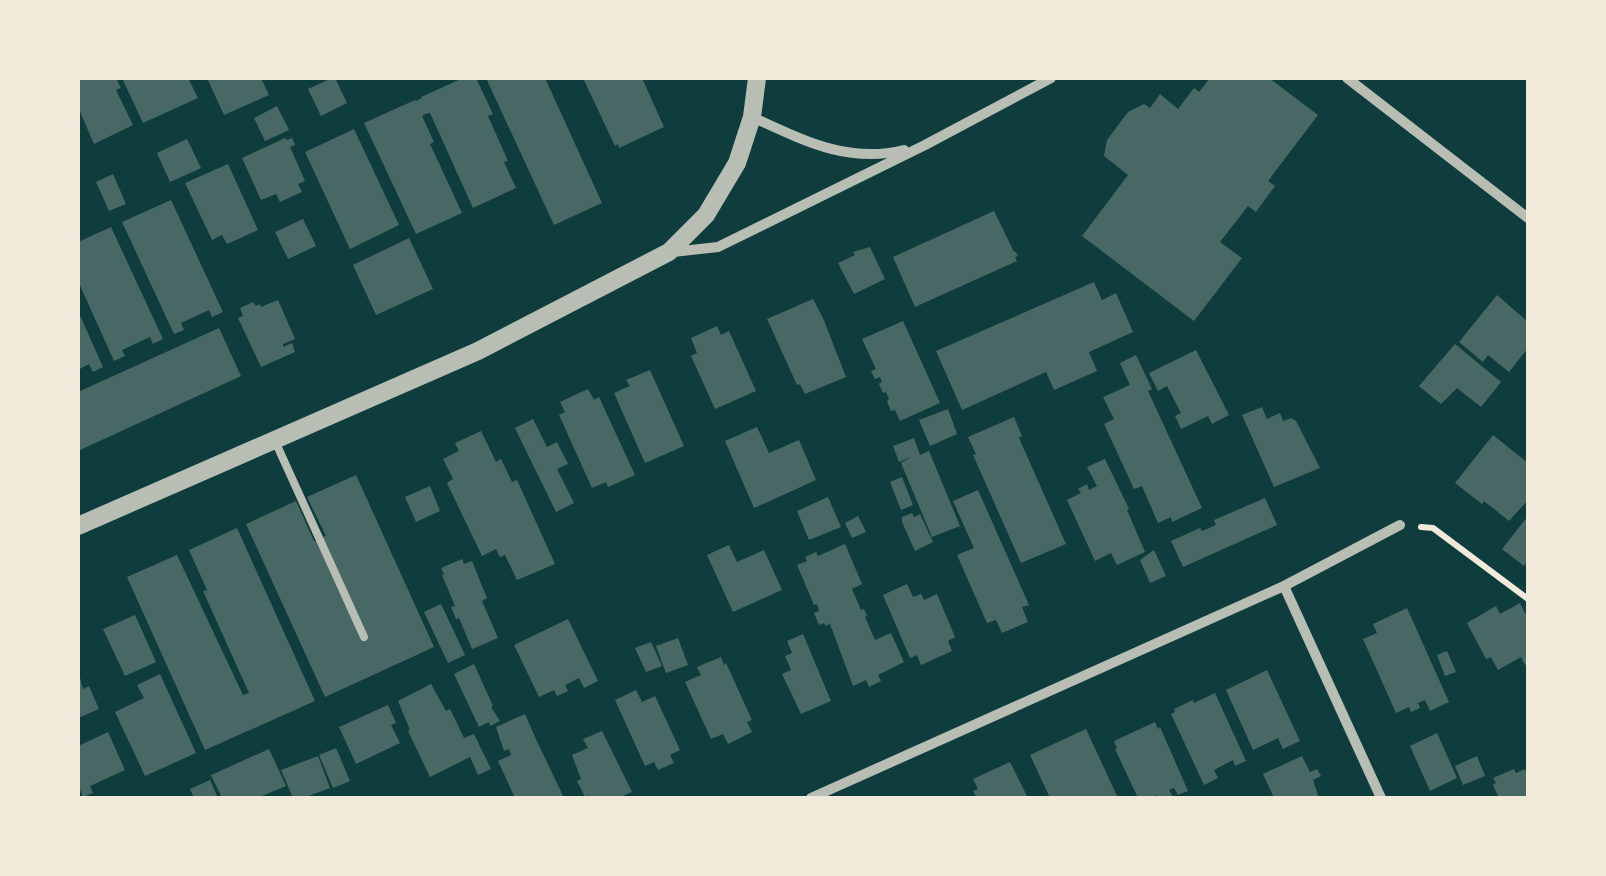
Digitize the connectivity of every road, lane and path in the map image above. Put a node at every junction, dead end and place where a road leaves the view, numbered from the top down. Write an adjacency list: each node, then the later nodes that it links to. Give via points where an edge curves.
1 (757, 78): 4 (street)
2 (1052, 78): 5 (street)
3 (1347, 78): 6 (street)
4 (752, 117): 5 (street, via 837,152 885,154); 7 (street, via 737,163 706,215)
5 (924, 145): 7 (street, via 718,247)
6 (1528, 218)
7 (669, 252): 8 (street, via 478,351)
8 (274, 440): 10 (street); 13 (lane)
9 (1400, 525): 11 (street); 12 (path, via 1433,528)
10 (78, 526)
11 (1284, 586): 14 (street); 15 (street)
12 (1528, 599)
13 (364, 637)
14 (810, 798)
15 (1381, 798)

